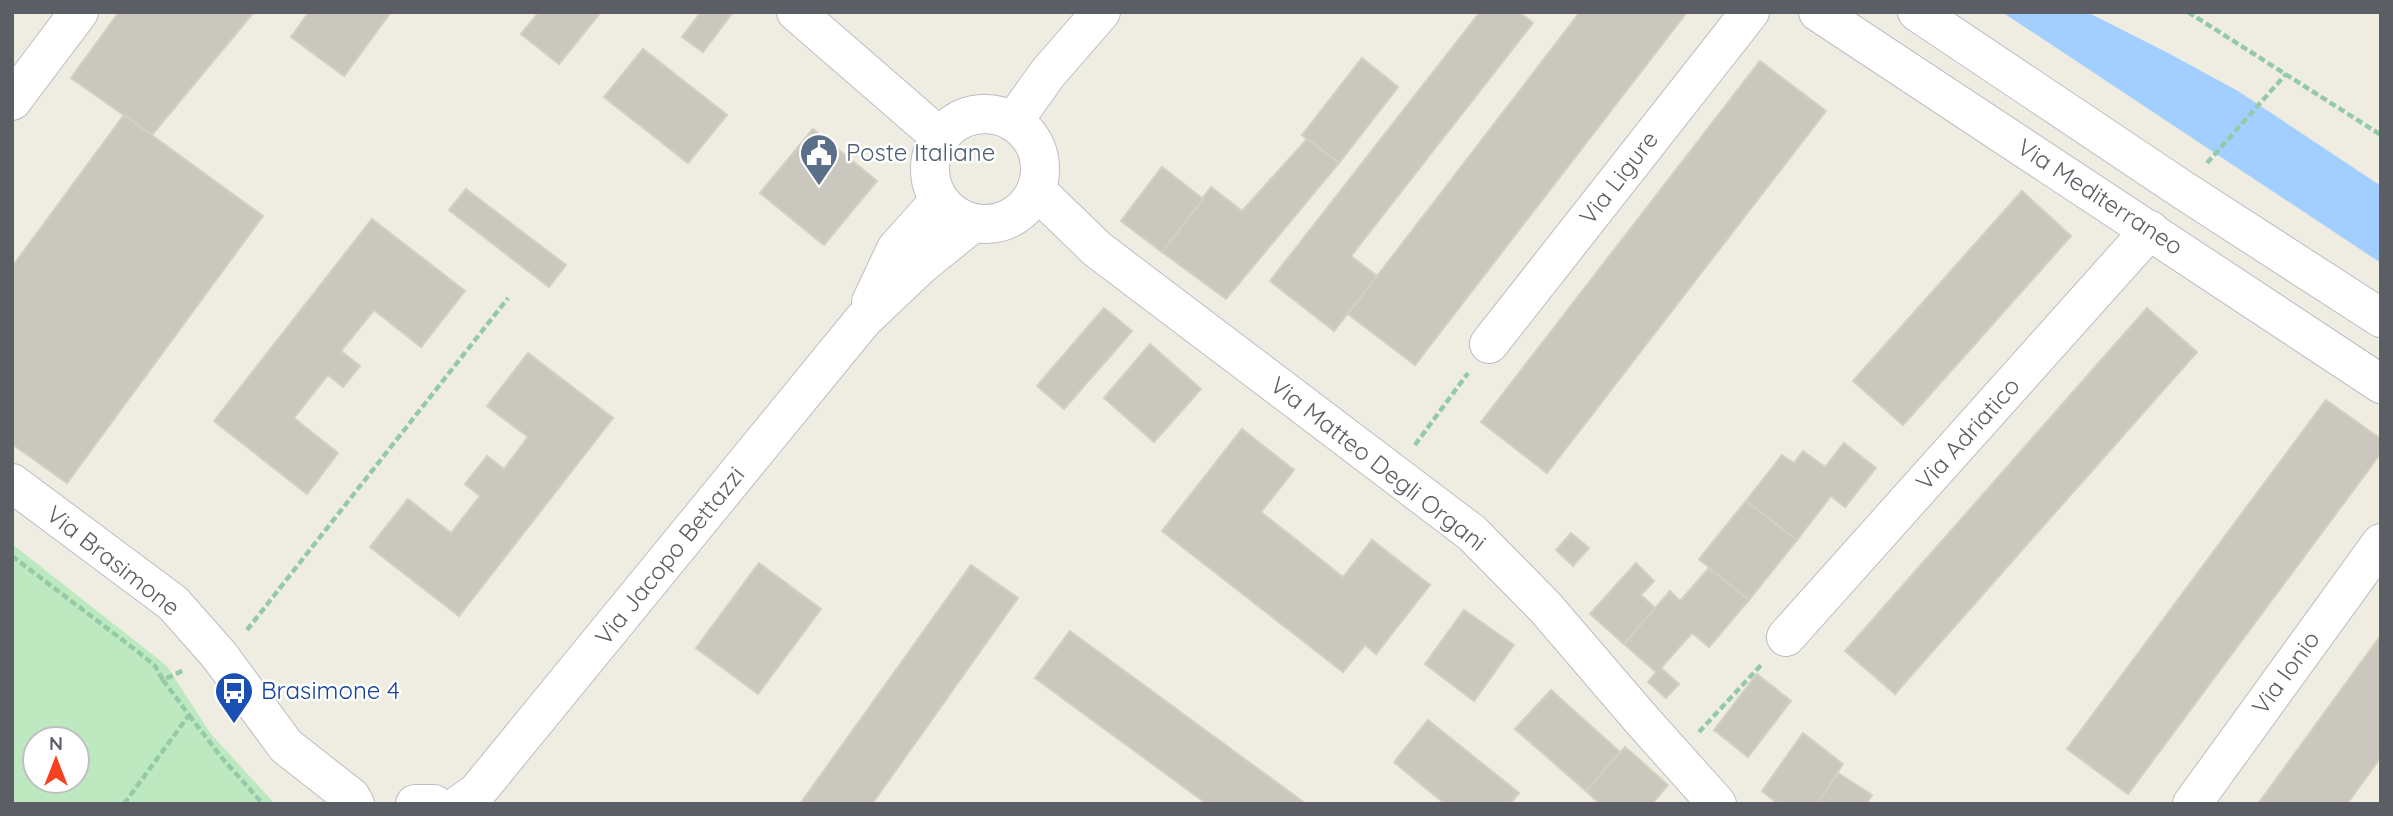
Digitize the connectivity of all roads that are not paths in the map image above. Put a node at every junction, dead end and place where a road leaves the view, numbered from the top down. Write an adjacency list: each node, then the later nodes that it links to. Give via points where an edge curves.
1 (79, 12): 7 (street)
2 (796, 12): 9 (street)
3 (1101, 12): 8 (street)
4 (1749, 12): 16 (street, Via Ligure)
5 (1818, 12): 13 (street, Via Mediterraneo)
6 (1917, 12): 14 (street, Via Mediterraneo)
7 (12, 101)
8 (1013, 122): 9 (street, via 998,116 966,117); 10 (street, via 1034,145 1039,168)
9 (940, 137): 11 (street, via 929,169)
10 (1036, 190): 12 (street, via 1017,214 1003,221); 25 (street, Via Matteo Degli Organi, via 1097,249 1472,533 1545,607)
11 (939, 201): 12 (street); 15 (street, Via Jacopo Bettazzi, via 896,249)
12 (973, 223): 15 (street, Via Jacopo Bettazzi)
13 (2150, 230): 17 (street, Via Mediterraneo); 20 (street, Via Adriatico)
14 (2381, 318)
15 (863, 320): 21 (street, Via Jacopo Bettazzi)
16 (1489, 344)
17 (2381, 384)
18 (12, 483): 22 (street, Via Brasimone, via 173,603 219,655 286,746)
19 (2381, 543): 26 (street, Via Ionio)
20 (1786, 638)
21 (470, 800)
22 (363, 802)
23 (415, 804): 24 (street)
24 (434, 804)
25 (1717, 804)
26 (2192, 804)

